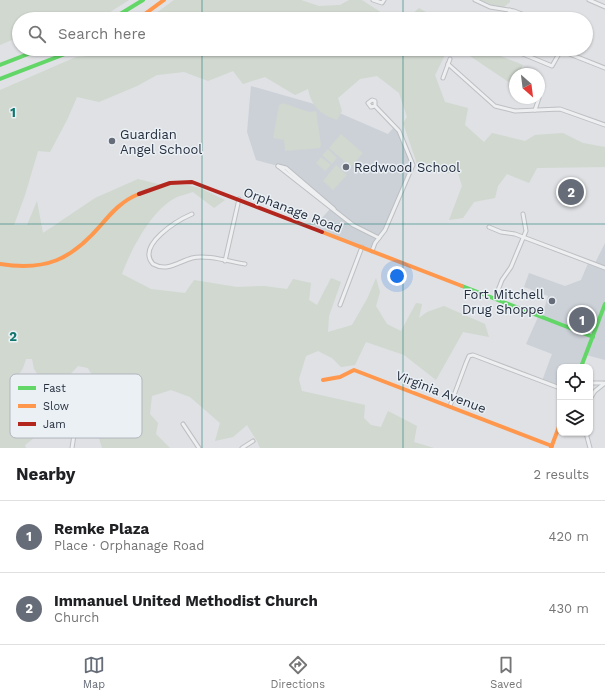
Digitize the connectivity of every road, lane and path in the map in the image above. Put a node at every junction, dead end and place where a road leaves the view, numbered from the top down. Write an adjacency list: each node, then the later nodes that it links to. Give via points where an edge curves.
1 (143, 0): 9 (main road)
2 (164, 0): 10 (main road)
3 (373, 0): 4 (street, via 382,3)
4 (384, 0)
5 (475, 0): 8 (street, via 490,7)
6 (588, 0): 7 (street)
7 (605, 7)
8 (510, 10): 11 (street)
9 (123, 12)
10 (148, 12)
11 (516, 12)
12 (24, 56): 19 (main road)
13 (60, 56): 22 (main road)
14 (528, 56): 15 (street, via 552,66)
15 (557, 56)
16 (575, 56): 20 (street)
17 (450, 59): 18 (street)
18 (448, 64): 21 (street); 25 (street, via 495,106 515,112)
19 (0, 65)
20 (605, 68)
21 (443, 78)
22 (0, 79)
23 (537, 104): 25 (street)
24 (375, 106): 33 (street, via 398,131 413,165 385,230)
25 (535, 110): 26 (street, via 560,109)
26 (605, 125)
27 (240, 199): 34 (main road, Orphanage Road); 36 (street); 37 (main road, Orphanage Road, via 196,182 174,181 126,200 83,244 66,257 38,266)
28 (336, 211): 28 (street, via 286,168 278,166); 33 (street, via 353,225)
29 (192, 214): 36 (street, via 172,224 161,234 149,251 151,262 169,267 196,258)
30 (523, 214): 32 (street, via 526,228)
31 (489, 227): 32 (street)
32 (523, 237): 39 (street); 40 (street)
33 (379, 238): 35 (street)
34 (362, 247): 35 (main road, Orphanage Road); 42 (street)
35 (372, 251): 40 (main road, Orphanage Road)
36 (225, 261): 38 (street)
37 (0, 264)
38 (245, 264)
39 (605, 268)
40 (495, 298): 43 (main road, Orphanage Road)
41 (605, 304): 43 (main road)
42 (340, 305)
43 (593, 337): 44 (main road)
44 (583, 364)
45 (323, 380): 50 (main road, Virginia Avenue, via 340,377 354,370)
46 (605, 382): 47 (street); 49 (street)
47 (593, 383)
48 (557, 387): 50 (street, via 473,355 469,356)
49 (593, 394)
50 (450, 406): 56 (main road, Virginia Avenue)
51 (183, 424): 58 (street)
52 (557, 432): 56 (main road)
53 (587, 436): 60 (street)
54 (74, 438): 57 (street)
55 (253, 441): 59 (street)
56 (551, 447)
57 (72, 448)
58 (199, 448)
59 (242, 448)
60 (590, 448)

